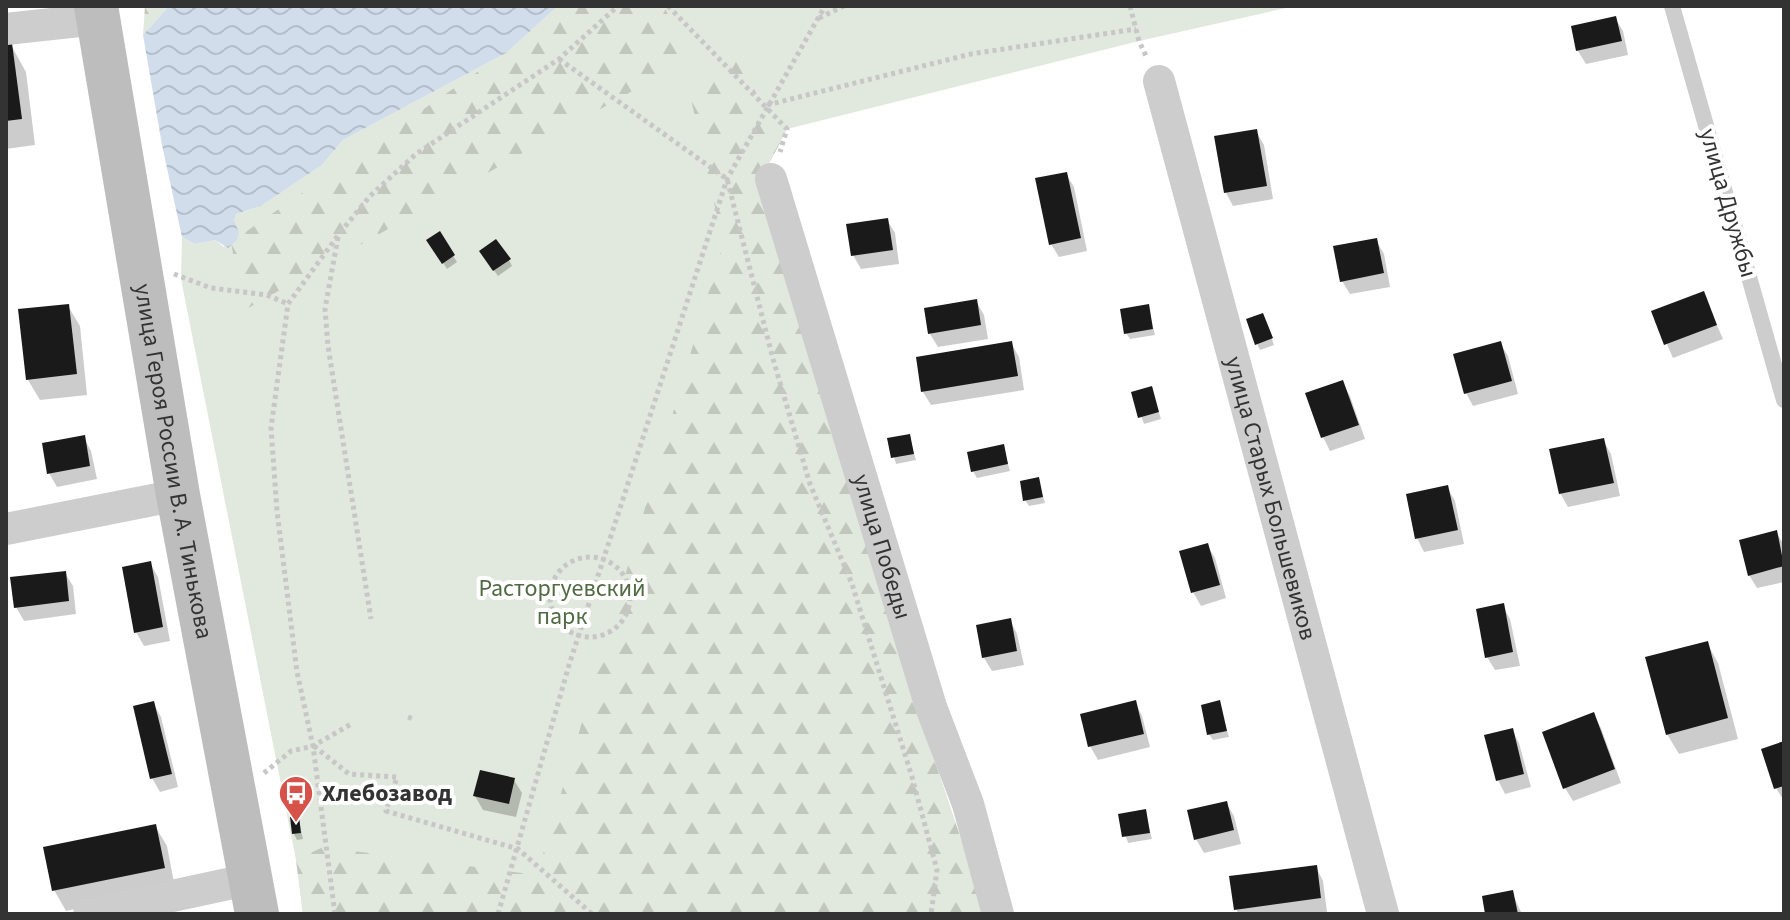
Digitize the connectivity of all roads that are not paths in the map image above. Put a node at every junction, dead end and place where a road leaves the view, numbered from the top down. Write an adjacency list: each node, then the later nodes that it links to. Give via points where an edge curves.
1 (1672, 6): 6 (lane, улица Дружбы)
2 (97, 12): 3 (street); 7 (street, улица Героя России В. А. Тинькова)
3 (6, 29)
4 (1159, 81): 12 (street, улица Старых Большевиков)
5 (771, 179): 11 (street, улица Победы)
6 (1784, 400)
7 (178, 495): 8 (street); 9 (street, улица Героя России В. А. Тинькова)
8 (6, 529)
9 (254, 896): 10 (street)
10 (89, 914)
11 (998, 914)
12 (1383, 914)

